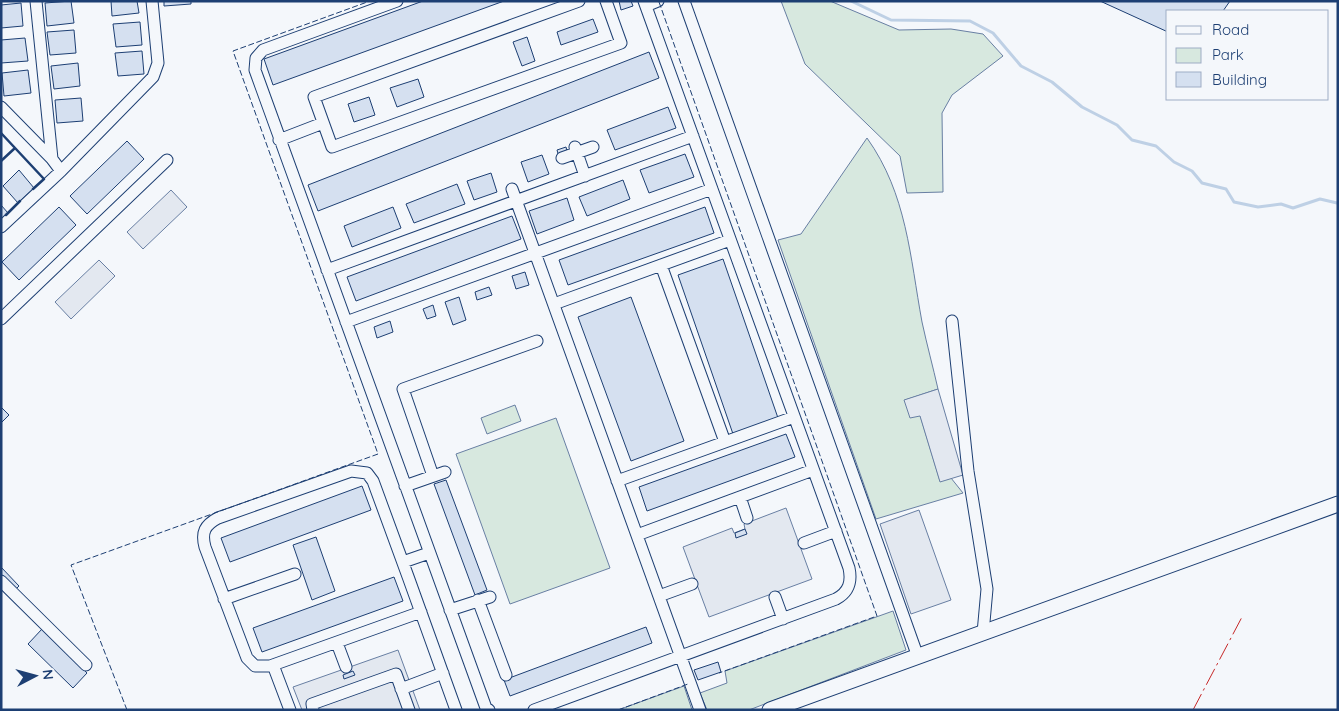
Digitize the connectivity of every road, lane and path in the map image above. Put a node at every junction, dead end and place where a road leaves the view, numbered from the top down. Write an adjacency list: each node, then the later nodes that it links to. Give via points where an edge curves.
1 (36, 1): 16 (street)
2 (152, 1): 18 (street, via 158,63 153,77)
3 (397, 1): 12 (street, via 267,48 258,55 254,66)
4 (579, 1): 10 (street, via 314,97)
5 (606, 1): 10 (street, via 621,43 332,147)
6 (658, 1): 8 (street)
7 (684, 1): 62 (street)
8 (645, 4): 11 (street)
9 (1, 107): 16 (street)
10 (323, 123): 12 (street)
11 (693, 136): 19 (street); 21 (street)
12 (279, 140): 27 (street)
13 (593, 147): 14 (street)
14 (576, 149): 15 (street); 19 (street)
15 (562, 158)
16 (52, 159): 18 (street)
17 (167, 160): 29 (street)
18 (61, 171): 23 (street)
19 (585, 176): 22 (street)
20 (512, 189): 22 (street)
21 (712, 189): 24 (street); 25 (street)
22 (516, 201): 25 (street); 27 (street)
23 (1, 227)
24 (730, 240): 26 (street); 33 (street)
25 (535, 253): 28 (street); 31 (street)
26 (661, 265): 28 (street); 34 (street)
27 (327, 270): 31 (street)
28 (554, 304): 38 (street)
29 (1, 319)
30 (952, 321): 59 (street, via 968,471 987,589)
31 (346, 322): 39 (street)
32 (537, 341): 37 (street, via 403,390)
33 (794, 417): 34 (street); 35 (street)
34 (725, 442): 38 (street)
35 (813, 470): 40 (street); 43 (street)
36 (445, 472): 37 (street)
37 (433, 476): 39 (street)
38 (617, 481): 44 (street)
39 (405, 486): 46 (street)
40 (740, 497): 42 (street); 44 (street)
41 (1338, 504): 59 (main road)
42 (747, 518)
43 (836, 532): 45 (street); 58 (street, via 850,573 847,590 836,600)
44 (637, 535): 52 (street)
45 (804, 543)
46 (429, 553): 47 (street); 56 (street)
47 (403, 562): 54 (street, via 372,478 364,472 351,471 206,525 204,542); 57 (street)
48 (296, 574): 54 (street)
49 (1, 581): 63 (street)
50 (692, 584): 52 (street)
51 (490, 596): 55 (street)
52 (659, 596): 61 (street)
53 (775, 597): 58 (street)
54 (224, 598): 64 (street, via 247,658 255,666)
55 (478, 600): 56 (street); 67 (street)
56 (450, 610): 73 (street)
57 (421, 612): 60 (street); 66 (street)
58 (783, 619): 61 (street)
59 (983, 633): 62 (main road)
60 (337, 643): 64 (street); 65 (street)
61 (680, 656): 74 (street); 75 (street)
62 (918, 657): 76 (main road)
63 (86, 665)
64 (273, 665): 69 (street)
65 (346, 668)
66 (443, 673): 68 (street); 72 (street)
67 (506, 675)
68 (401, 688): 70 (street, via 396,674 312,704); 71 (street)
69 (290, 710)
70 (313, 710)
71 (409, 710)
72 (456, 710)
73 (489, 710)
74 (534, 710)
75 (700, 710)
76 (770, 710)

